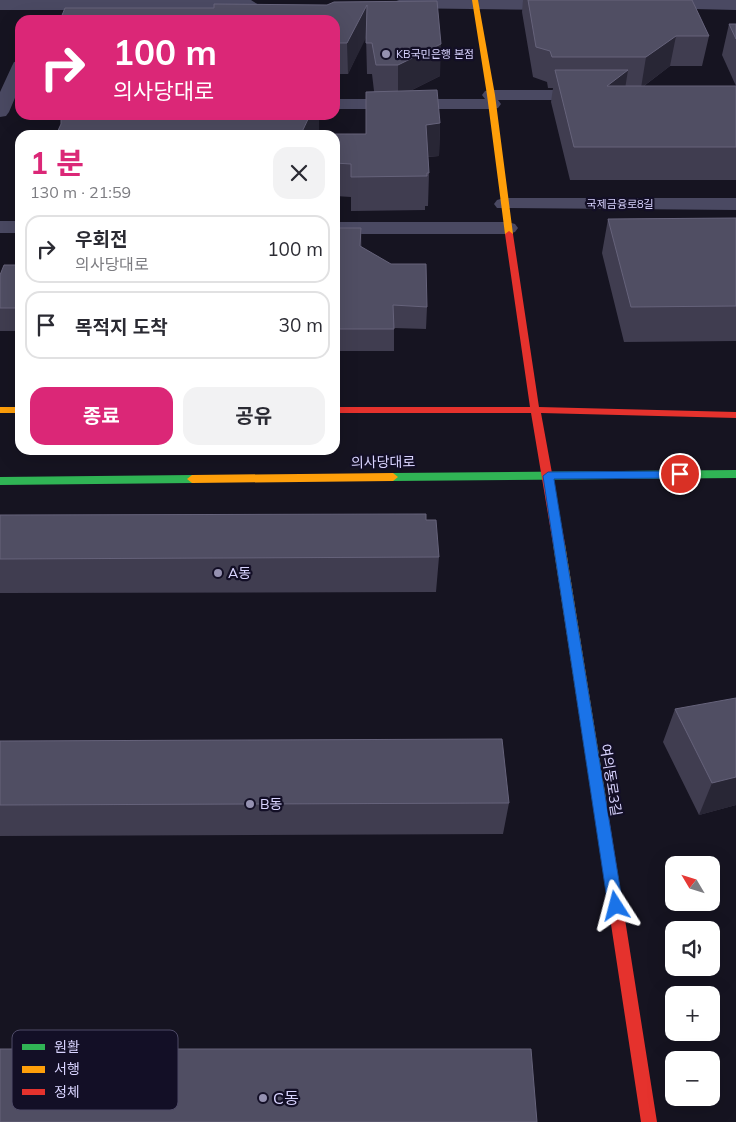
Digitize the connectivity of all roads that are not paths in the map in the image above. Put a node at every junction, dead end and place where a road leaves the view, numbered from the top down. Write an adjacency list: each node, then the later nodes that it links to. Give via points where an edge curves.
1 (48, 2): 3 (street); 4 (street); 9 (street)
2 (476, 2): 5 (street); 6 (street); 12 (street)
3 (0, 5)
4 (267, 5)
5 (386, 5)
6 (576, 5)
7 (636, 5): 8 (street)
8 (736, 5)
9 (42, 15)
10 (15, 83): 14 (street)
11 (609, 95): 12 (street)
12 (492, 100): 13 (street); 15 (street)
13 (340, 104)
14 (8, 106)
15 (504, 204): 16 (street, 국제금융로8길); 20 (street)
16 (736, 204)
17 (0, 227): 18 (street)
18 (15, 227)
19 (340, 228): 20 (street)
20 (508, 228): 24 (street)
21 (0, 410): 22 (street)
22 (15, 410)
23 (340, 410): 24 (street)
24 (535, 410): 25 (street); 27 (street, 여의동로3길)
25 (736, 415)
26 (736, 474): 27 (street, 의사당대로)
27 (548, 476): 28 (street, 의사당대로); 29 (street, 여의동로3길)
28 (0, 481)
29 (649, 1122)

